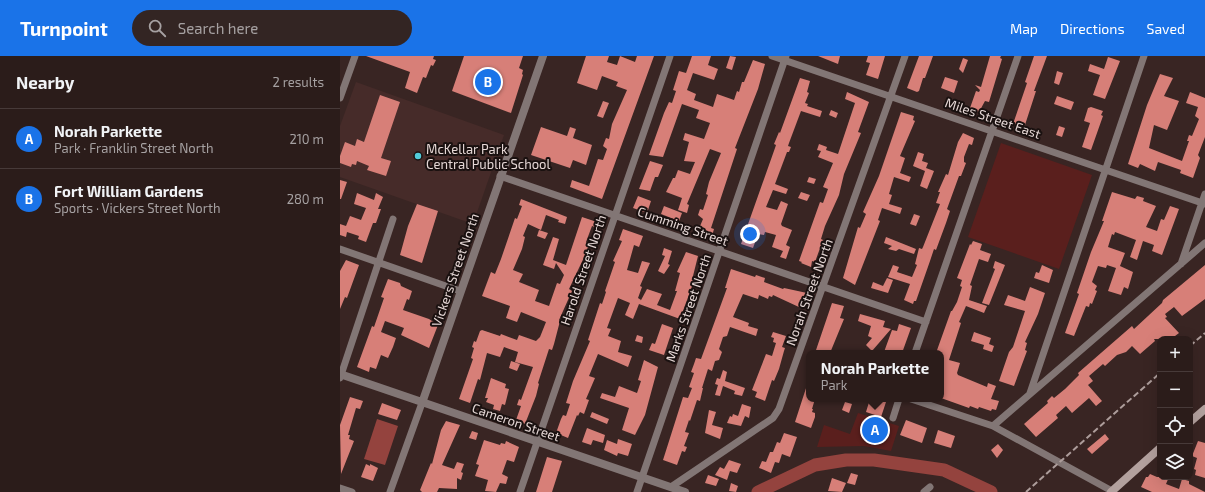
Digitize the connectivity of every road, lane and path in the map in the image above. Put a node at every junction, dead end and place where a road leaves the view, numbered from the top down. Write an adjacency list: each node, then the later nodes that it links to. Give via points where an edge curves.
1 (355, 56): 10 (street)
2 (543, 56): 13 (street, Vickers Street North)
3 (670, 56): 16 (street, Harold Street North)
4 (772, 56): 8 (street, Miles Street East)
5 (905, 56): 9 (street, Norah Street North)
6 (1018, 56): 11 (street)
7 (1144, 56): 12 (street)
8 (786, 58): 9 (street, Miles Street East); 20 (street, Marks Street North)
9 (891, 96): 11 (street, Miles Street East); 23 (street, Norah Street North)
10 (340, 98)
11 (993, 131): 12 (street, Miles Street East); 25 (street)
12 (1105, 170): 15 (street, Miles Street East); 28 (street)
13 (500, 176): 16 (street, Cumming Street); 24 (street, Vickers Street North)
14 (1205, 194): 15 (street)
15 (1204, 203): 22 (street)
16 (615, 215): 20 (street, Cumming Street); 36 (street, Harold Street North)
17 (393, 219): 21 (street)
18 (1205, 243): 22 (street)
19 (340, 249): 21 (street)
20 (720, 251): 23 (street, Cumming Street); 38 (street, Marks Street North)
21 (378, 262): 24 (street); 27 (street)
22 (1180, 266): 28 (street)
23 (824, 287): 25 (street, Cumming Street); 39 (street, Norah Street North, via 779,409 773,418)
24 (460, 291): 29 (street, Vickers Street North)
25 (926, 322): 26 (street)
26 (916, 350)
27 (340, 375): 29 (street, Cameron Street)
28 (1030, 393): 35 (street)
29 (422, 402): 36 (street, Cameron Street); 43 (street, Vickers Street North)
30 (898, 402): 33 (street)
31 (921, 402): 35 (street)
32 (1205, 409): 34 (main road)
33 (893, 418)
34 (1193, 419)
35 (993, 426): 41 (street)
36 (538, 442): 38 (street, Cameron Street); 44 (street, Harold Street North)
37 (1157, 451): 41 (main road)
38 (642, 477): 39 (street, Cameron Street); 45 (street, Marks Street North)
39 (671, 487): 46 (street, Cameron Street)
40 (340, 488): 42 (street)
41 (1111, 491)
42 (352, 492)
43 (390, 492)
44 (520, 492)
45 (637, 492)
46 (685, 492)

